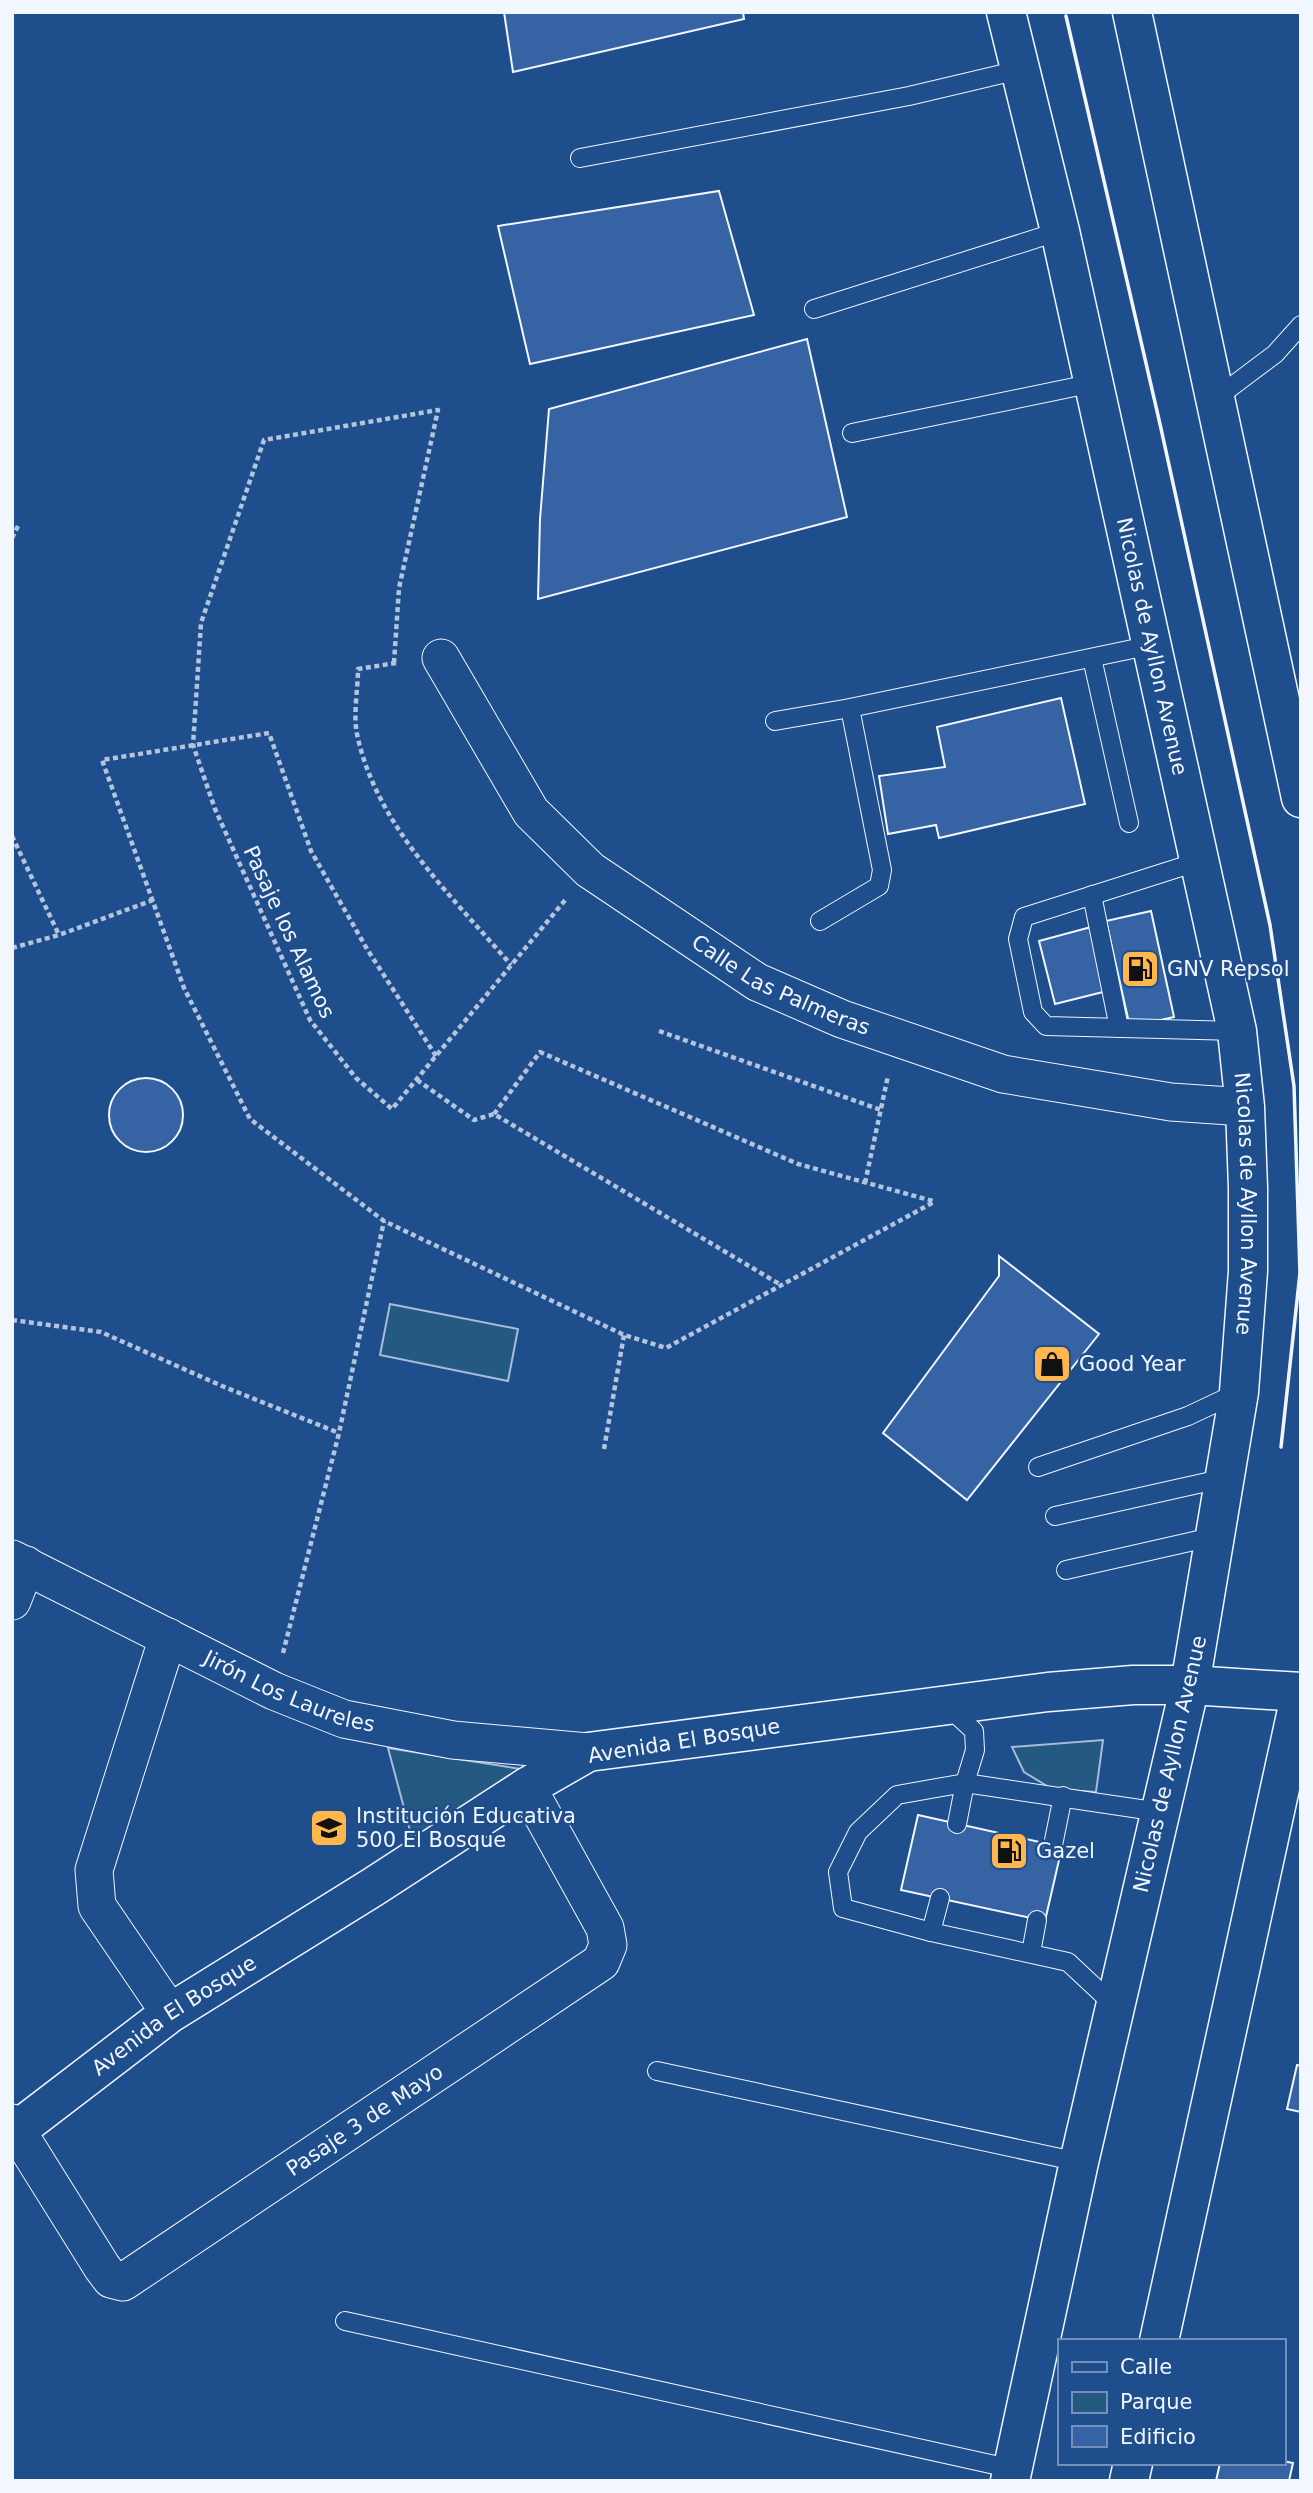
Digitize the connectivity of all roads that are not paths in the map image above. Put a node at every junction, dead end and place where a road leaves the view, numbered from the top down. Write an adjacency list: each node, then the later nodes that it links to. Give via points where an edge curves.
1 (1006, 12): 3 (main road, Nicolas de Ayllon Avenue)
2 (1132, 12): 9 (main road)
3 (1019, 70): 4 (lane, via 909,96); 5 (main road, Nicolas de Ayllon Avenue)
4 (580, 158)
5 (1060, 231): 6 (lane); 8 (main road, Nicolas de Ayllon Avenue)
6 (814, 309)
7 (1301, 326): 9 (lane, via 1275,354)
8 (1094, 383): 10 (lane); 11 (main road, Nicolas de Ayllon Avenue)
9 (1215, 399): 16 (main road)
10 (852, 433)
11 (1152, 646): 13 (lane); 18 (main road, Nicolas de Ayllon Avenue)
12 (441, 658): 23 (street, Calle Las Palmeras, via 531,812 590,870 757,982 842,1019 1003,1073 1171,1102)
13 (1092, 658): 14 (lane); 17 (lane)
14 (850, 708): 15 (lane); 20 (lane, via 882,870 879,886)
15 (775, 722)
16 (1301, 797)
17 (1129, 823)
18 (1200, 861): 19 (lane); 22 (main road, Nicolas de Ayllon Avenue)
19 (1092, 895): 21 (lane); 21 (lane, via 1024,917 1018,939 1033,1012 1046,1026)
20 (820, 921)
21 (1119, 1028): 22 (lane)
22 (1237, 1031): 23 (main road, Nicolas de Ayllon Avenue)
23 (1245, 1107): 24 (main road, Nicolas de Ayllon Avenue, via 1248,1271)
24 (1239, 1392): 25 (lane, via 1188,1416); 26 (main road, Nicolas de Ayllon Avenue)
25 (1038, 1467)
26 (1225, 1478): 27 (lane); 28 (main road, Nicolas de Ayllon Avenue)
27 (1055, 1516)
28 (1216, 1536): 30 (lane); 33 (main road, Nicolas de Ayllon Avenue)
29 (19, 1562): 31 (street); 32 (street, Jirón Los Laureles)
30 (1066, 1570)
31 (12, 1601)
32 (168, 1637): 36 (street, Jirón Los Laureles, via 274,1691 344,1718 453,1740); 48 (street, via 94,1870 97,1906)
33 (1190, 1685): 34 (main road, Avenida El Bosque); 35 (main road, Avenida El Bosque, via 1121,1686); 40 (main road, Nicolas de Ayllon Avenue)
34 (1301, 1692): 53 (main road)
35 (945, 1704): 36 (main road, Avenida El Bosque); 37 (lane, via 974,1731 975,1750)
36 (588, 1752): 38 (main road, Avenida El Bosque)
37 (965, 1783): 39 (lane); 41 (lane); 45 (lane, via 897,1795 858,1832 838,1872 843,1908)
38 (527, 1787): 48 (main road, Avenida El Bosque); 50 (street, Pasaje 3 de Mayo, via 605,1928 608,1945 601,1962 123,2282 111,2279 102,2267)
39 (1063, 1796): 40 (lane); 42 (lane)
40 (1160, 1812): 47 (main road, Nicolas de Ayllon Avenue)
41 (957, 1824)
42 (1053, 1845)
43 (940, 1898): 45 (lane)
44 (1037, 1920): 46 (lane)
45 (931, 1932): 46 (lane)
46 (1031, 1953): 47 (lane, via 1068,1962)
47 (1115, 2006): 51 (main road, Nicolas de Ayllon Avenue)
48 (170, 2012): 50 (main road, Avenida El Bosque)
49 (657, 2071): 51 (lane)
50 (14, 2128)
51 (1079, 2162): 54 (main road, Nicolas de Ayllon Avenue)
52 (345, 2321): 54 (lane)
53 (1159, 2339)
54 (1011, 2475)

